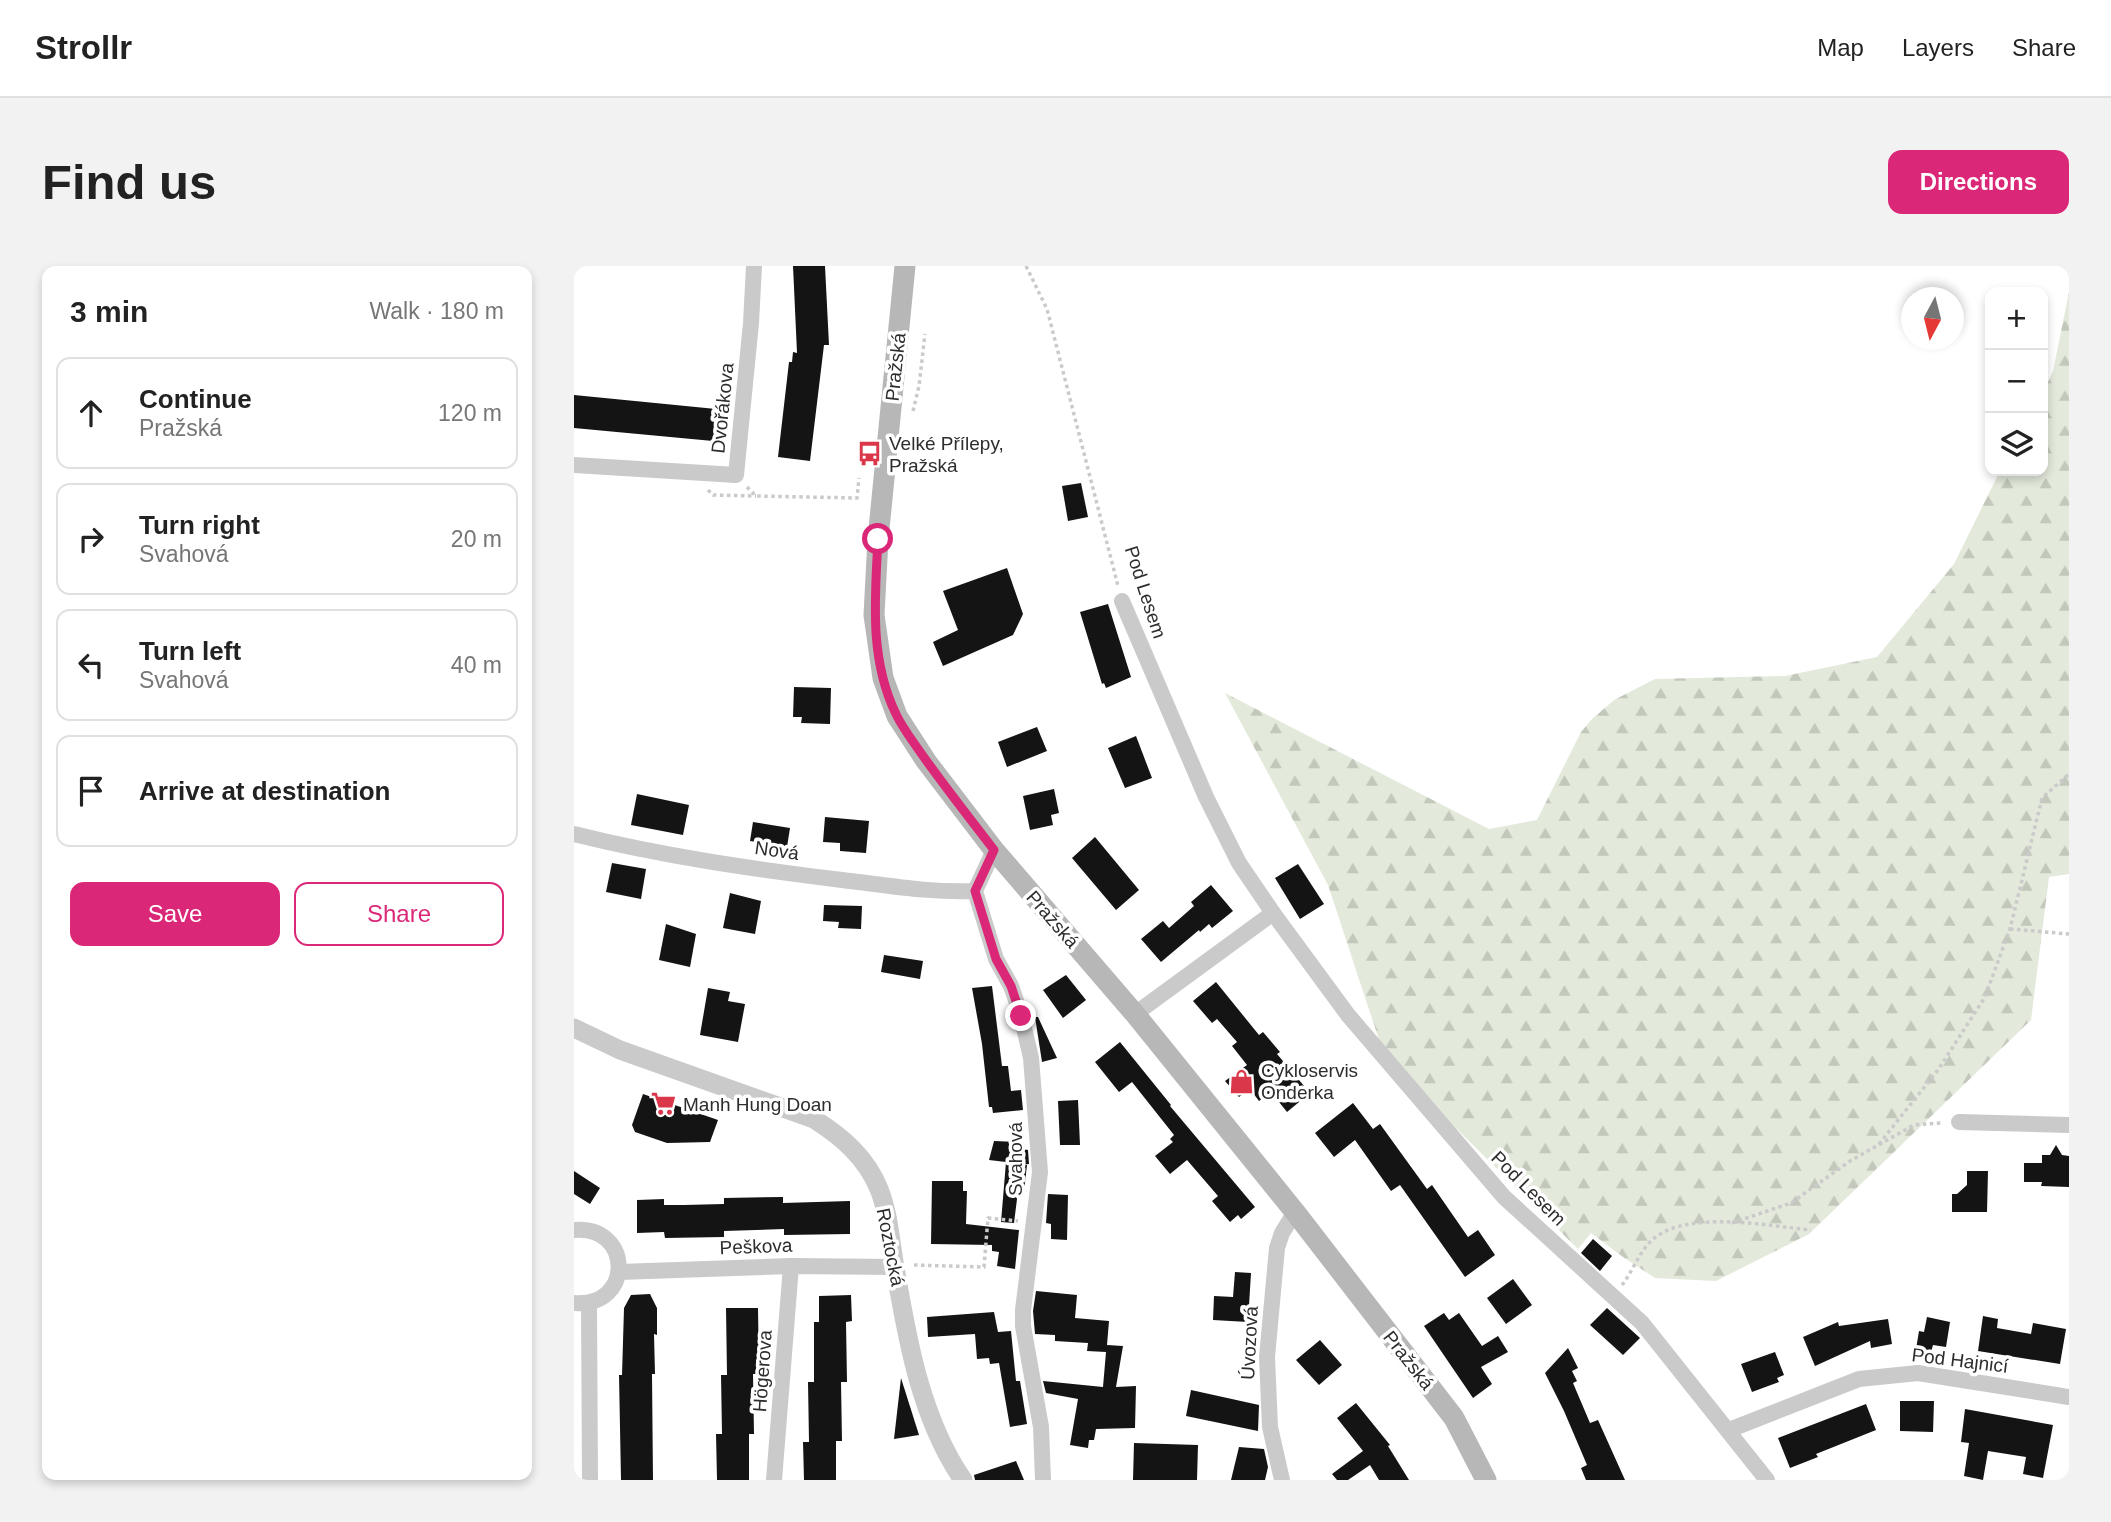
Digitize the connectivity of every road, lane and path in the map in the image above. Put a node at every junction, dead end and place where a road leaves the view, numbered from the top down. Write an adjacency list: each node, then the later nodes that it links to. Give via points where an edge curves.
1 (754, 266): 5 (street, Dvořákova)
2 (905, 266): 10 (main road, Pražská, via 878,539 876,640 897,716)
3 (1026, 266): 7 (path, Pod Lesem, via 1047,309)
4 (574, 465): 5 (street, Dvořákova)
5 (736, 475): 6 (path, via 756,496 769,497 857,498)
6 (859, 478)
7 (1122, 601): 12 (street, Pod Lesem, via 1206,797 1239,863)
8 (2069, 774): 13 (path, via 2042,798)
9 (574, 834): 11 (street, Nová, via 796,874 946,892)
10 (994, 850): 11 (street); 15 (main road, Pražská)
11 (975, 891): 21 (street, Svahová, via 996,959 1011,986 1031,1058 1040,1155)
12 (1273, 913): 15 (street); 29 (street, Pod Lesem, via 1348,1015 1504,1197)
13 (2010, 929): 14 (path); 19 (path, via 1985,997 1938,1070)
14 (2069, 934)
15 (1135, 1014): 20 (main road, Pražská)
16 (574, 1028): 27 (street, Roztocká, via 620,1050 814,1119 841,1137 864,1162 878,1187)
17 (1959, 1122): 18 (street); 19 (path, via 1914,1125)
18 (2069, 1125)
19 (1879, 1144): 22 (path, via 1791,1203)
20 (1295, 1212): 38 (street, Úvozová, via 1277,1248 1267,1357 1270,1427); 39 (main road, Pražská, via 1454,1418)
21 (1034, 1223): 25 (path, via 988,1218 984,1266); 37 (street, Svahová, via 1023,1326 1041,1427)
22 (1732, 1223): 24 (path); 29 (path, via 1678,1225 1663,1231 1649,1242)
23 (574, 1230): 28 (street, via 598,1233 609,1241)
24 (1811, 1230)
25 (926, 1264)
26 (791, 1266): 27 (street, Peškova); 28 (street, Peškova); 35 (street, Högerova)
27 (895, 1267): 36 (street, Roztocká, via 919,1383 936,1429)
28 (619, 1272): 30 (street, via 611,1290)
29 (1612, 1297): 33 (street, Pod Lesem, via 1642,1323)
30 (581, 1303): 31 (street)
31 (581, 1395): 34 (street)
32 (2069, 1397): 33 (street, Pod Hajnicí, via 1918,1373 1860,1379)
33 (1729, 1430): 40 (street, Pod Lesem)
34 (590, 1480)
35 (774, 1480)
36 (963, 1480)
37 (1044, 1480)
38 (1282, 1480)
39 (1486, 1480)
40 (1767, 1480)

